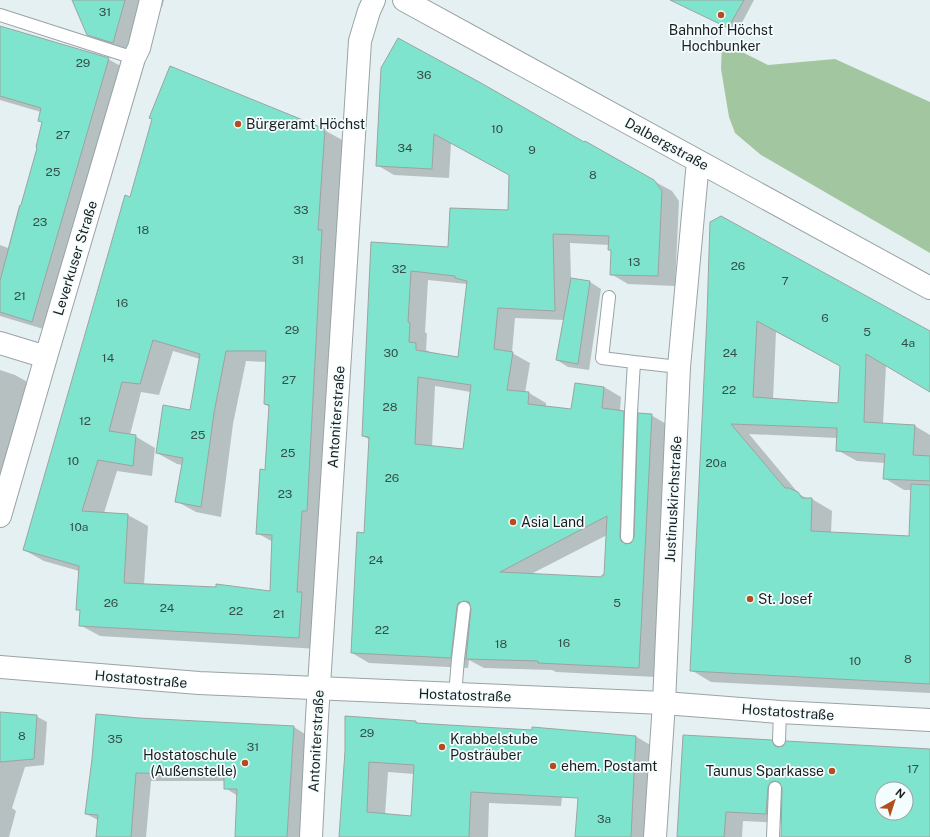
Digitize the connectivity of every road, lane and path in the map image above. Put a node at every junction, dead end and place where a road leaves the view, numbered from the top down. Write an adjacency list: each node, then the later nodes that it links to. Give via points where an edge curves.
1 (151, 0): 5 (street, Leverkuser Straße)
2 (374, 0): 17 (street, Antoniterstraße, via 360,41)
3 (404, 0): 6 (street, Dalbergstraße)
4 (0, 15): 5 (lane)
5 (134, 58): 10 (street, Leverkuser Straße)
6 (698, 161): 7 (street, Dalbergstraße); 12 (street, Justinuskirchstraße)
7 (930, 288)
8 (609, 297): 11 (lane, via 602,358)
9 (0, 343): 10 (street)
10 (46, 357): 13 (street, Leverkuser Straße)
11 (634, 362): 12 (lane); 14 (lane)
12 (679, 367): 19 (street, Justinuskirchstraße)
13 (0, 516)
14 (627, 537)
15 (464, 608): 18 (lane)
16 (0, 667): 17 (street, Hostatostraße, via 199,683)
17 (318, 689): 18 (street, Hostatostraße); 24 (street, Antoniterstraße)
18 (455, 695): 19 (street, Hostatostraße)
19 (664, 703): 20 (street, Hostatostraße); 25 (street, Justinuskirchstraße)
20 (780, 712): 21 (street, Hostatostraße); 22 (lane)
21 (930, 720)
22 (779, 740)
23 (775, 788): 26 (lane)
24 (311, 837)
25 (655, 837)
26 (773, 837)

